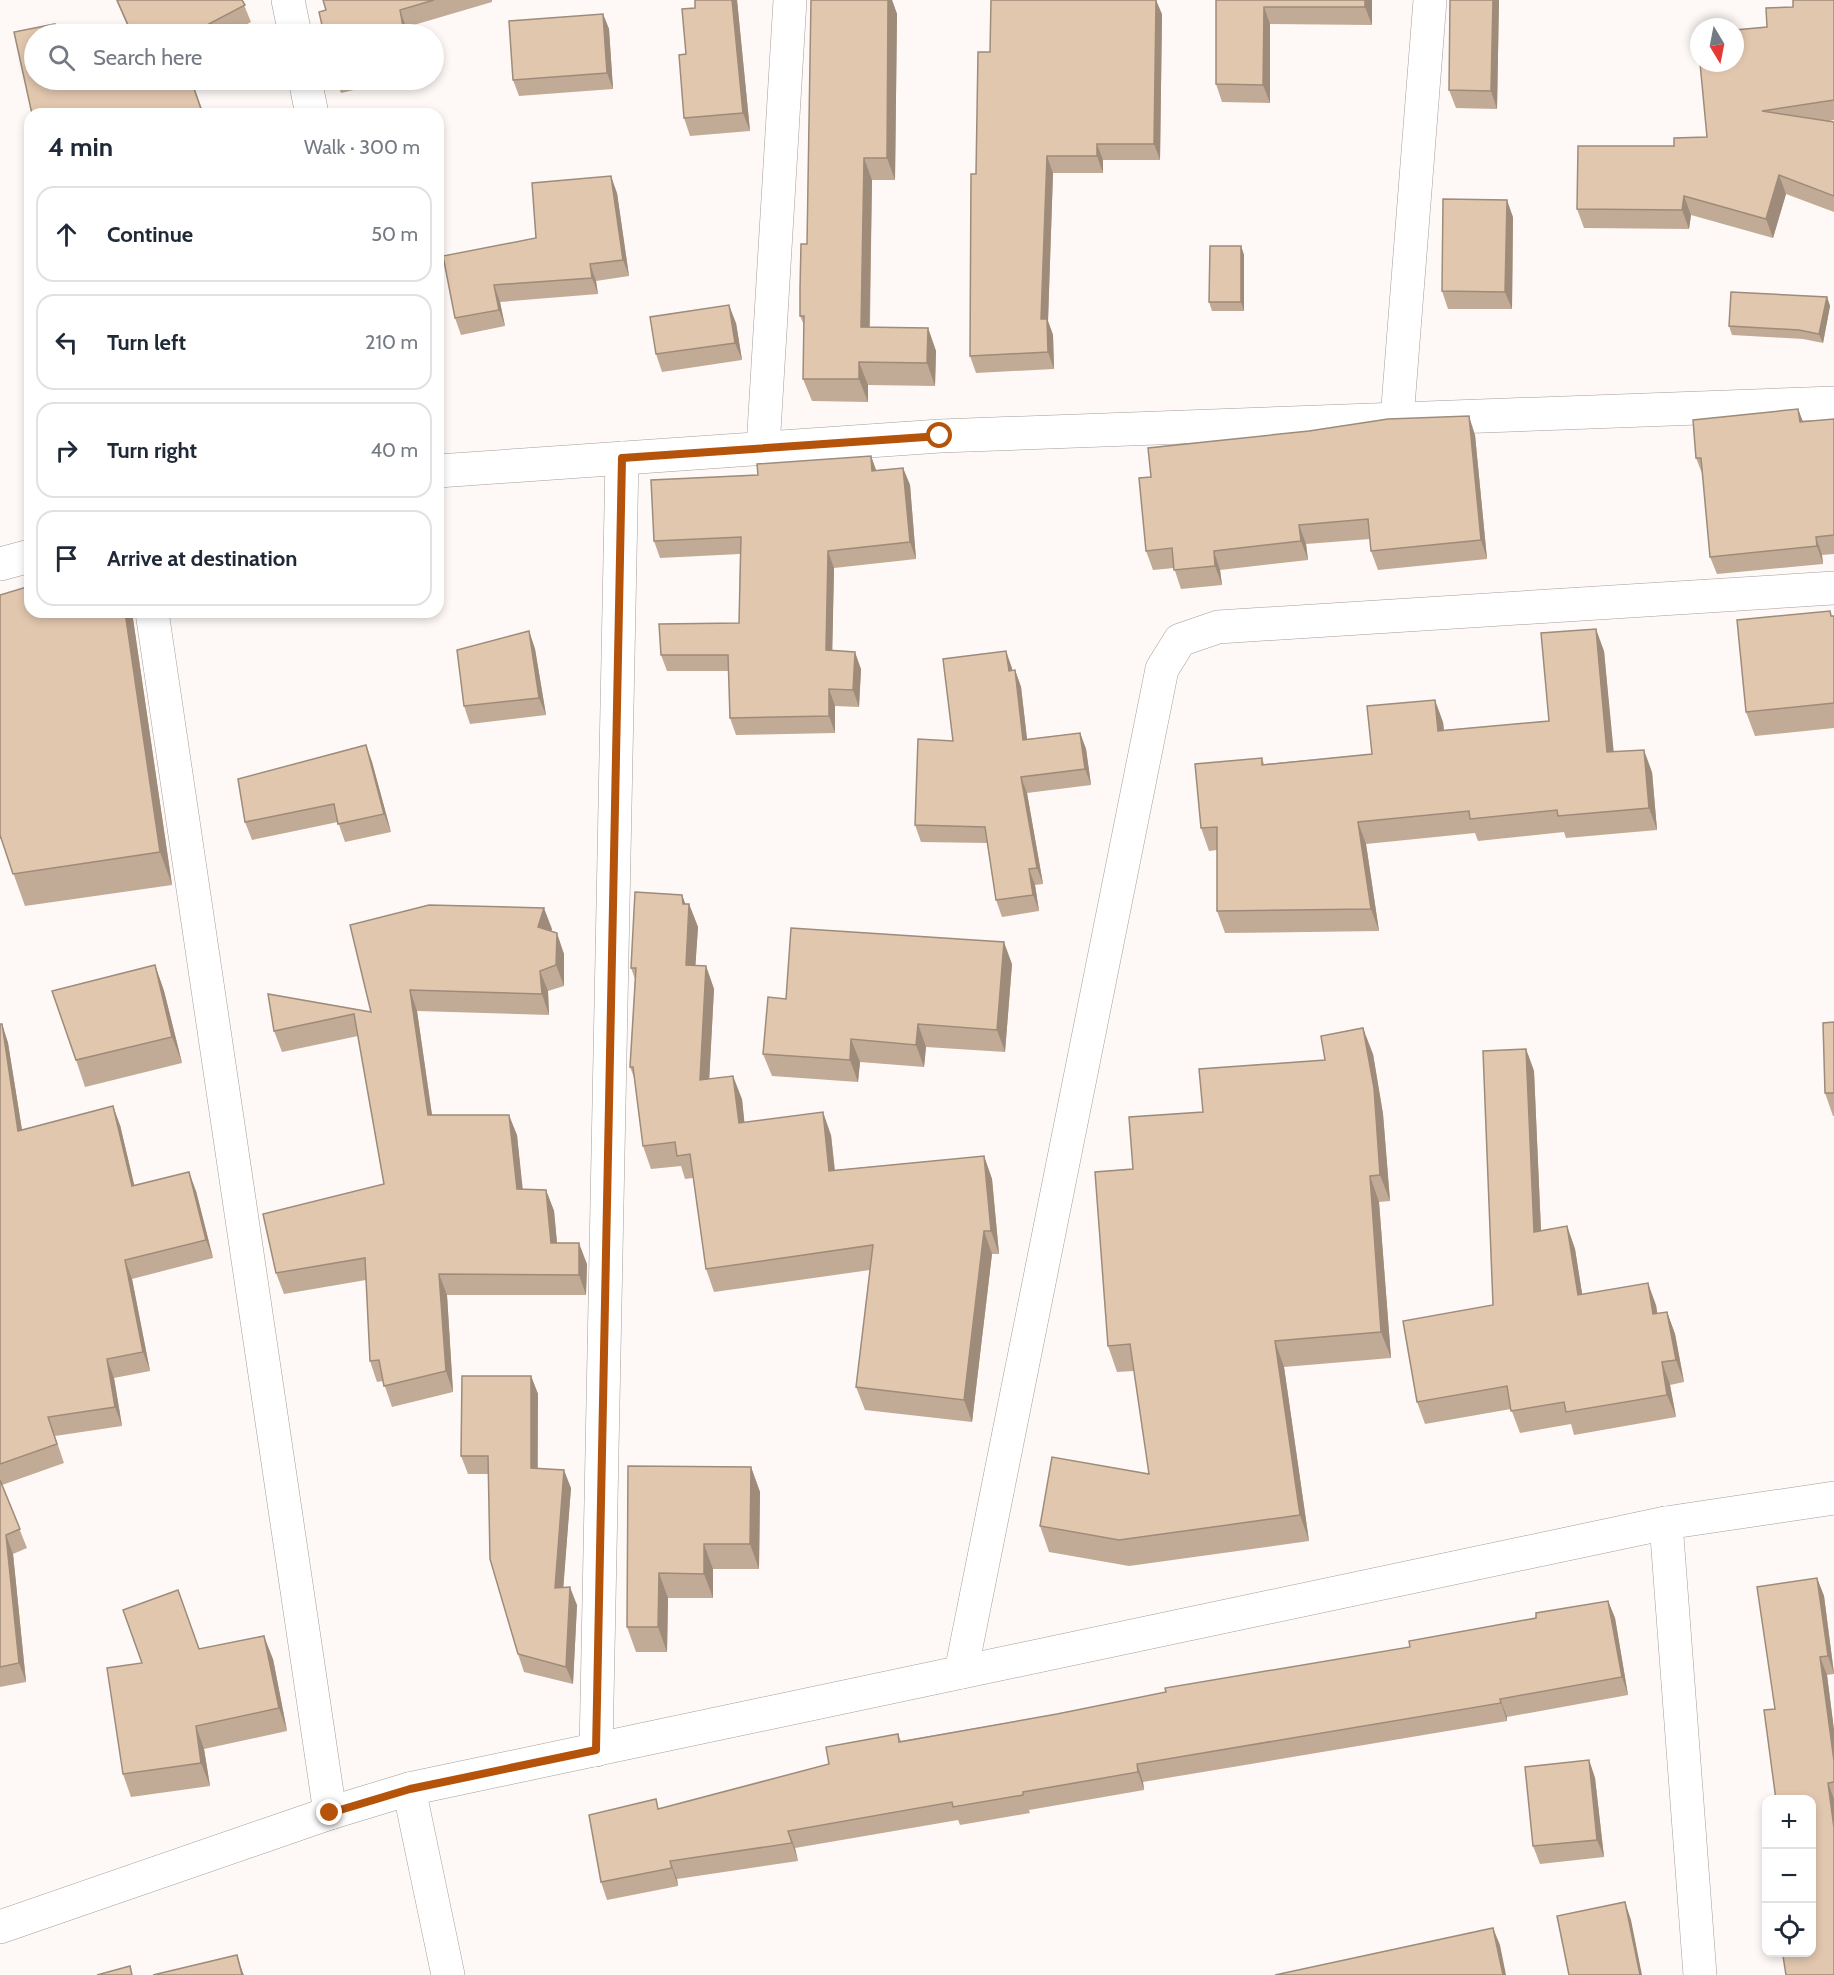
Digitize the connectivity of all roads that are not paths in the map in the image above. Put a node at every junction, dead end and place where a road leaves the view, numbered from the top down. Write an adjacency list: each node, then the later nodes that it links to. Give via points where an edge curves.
1 (288, 0): 4 (street)
2 (790, 0): 9 (street)
3 (1430, 0): 8 (street)
4 (293, 24)
5 (307, 90): 6 (street)
6 (311, 108)
7 (1834, 403): 8 (street)
8 (1397, 419): 9 (street, via 940,436)
9 (763, 448): 10 (street)
10 (622, 458): 11 (street); 19 (street)
11 (444, 471)
12 (24, 558): 13 (street)
13 (0, 564)
14 (1834, 588): 18 (street, via 1218,627 1180,640 1162,669)
15 (153, 618): 21 (street)
16 (1834, 1498): 17 (street)
17 (1666, 1523): 18 (street); 24 (street)
18 (961, 1672): 19 (street)
19 (596, 1750): 20 (street)
20 (410, 1789): 21 (street); 23 (street)
21 (330, 1813): 22 (street)
22 (0, 1927)
23 (448, 1975)
24 (1700, 1975)

